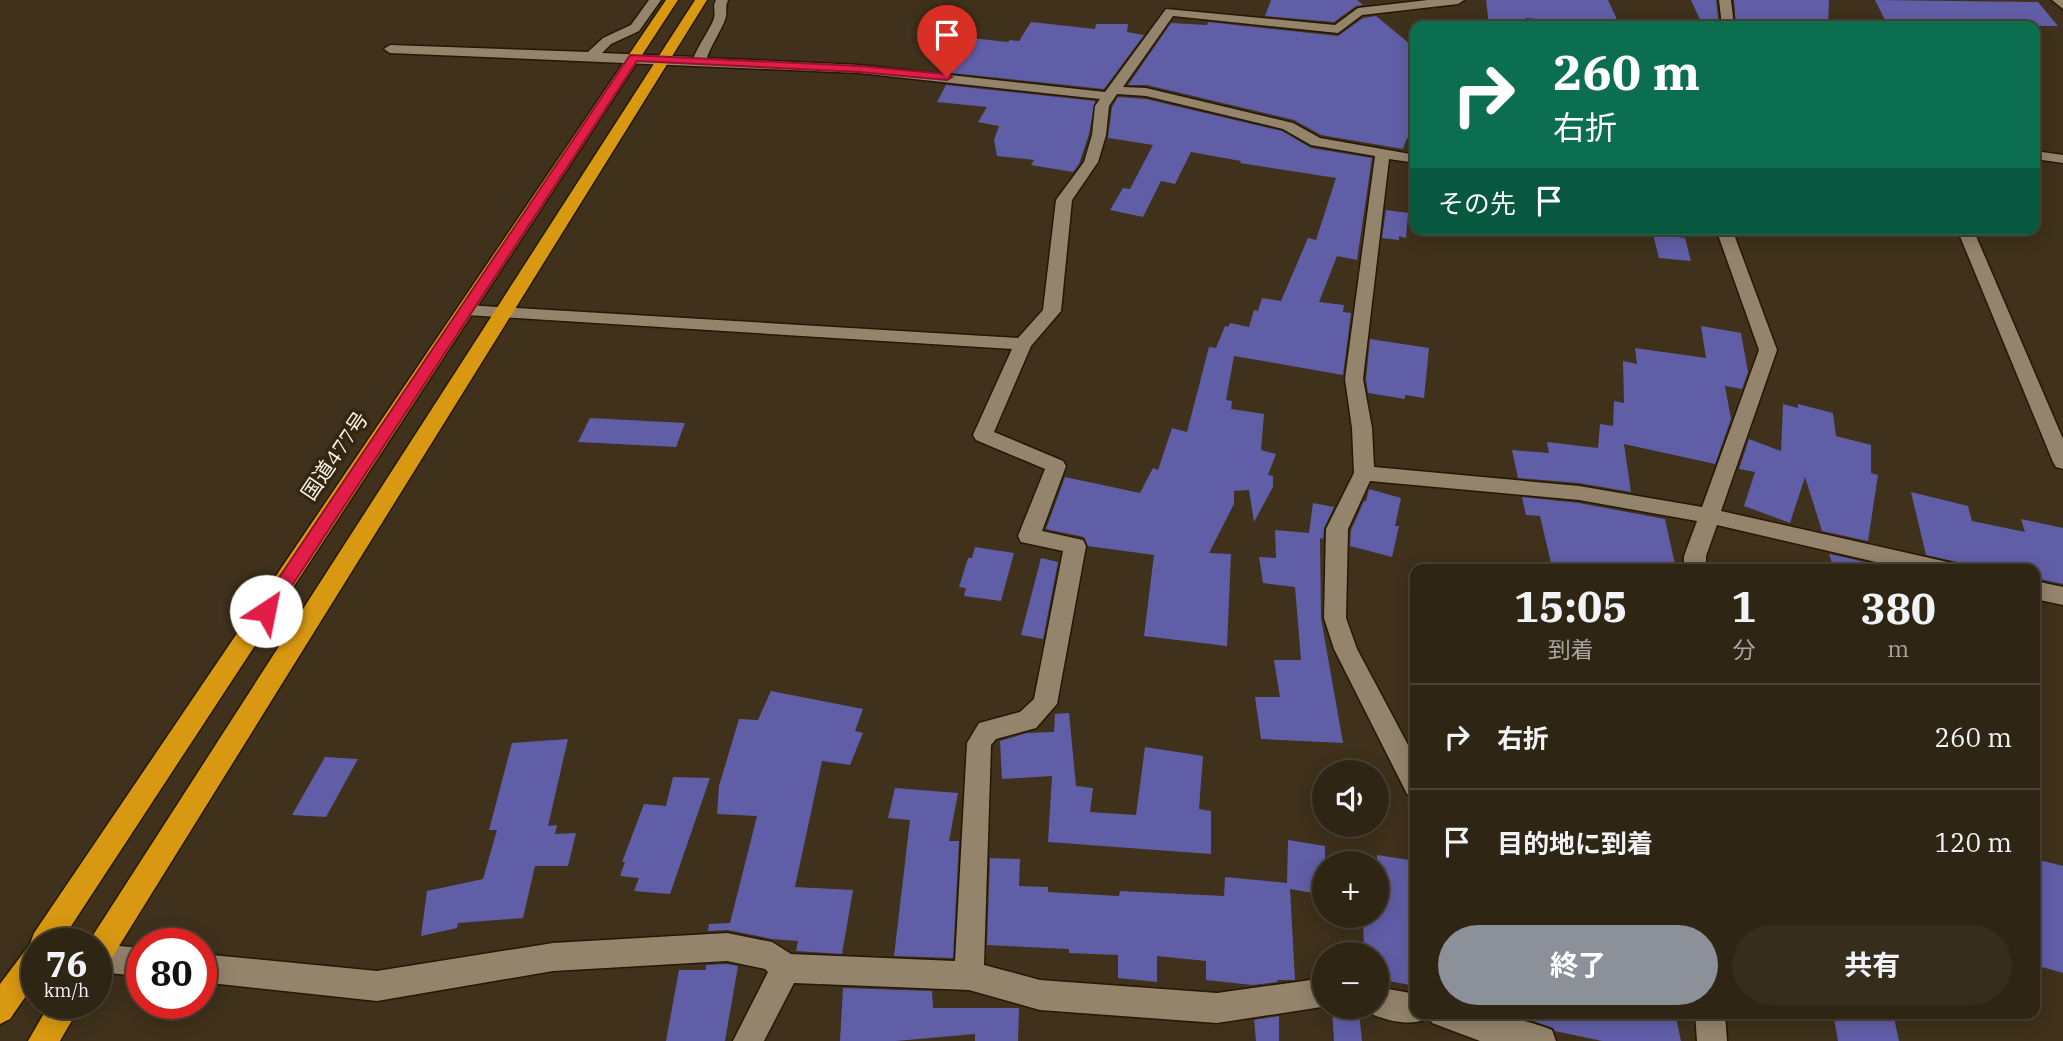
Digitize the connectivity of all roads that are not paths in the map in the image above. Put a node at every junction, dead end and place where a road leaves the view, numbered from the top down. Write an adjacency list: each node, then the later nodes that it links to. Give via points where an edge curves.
1 (655, 0): 11 (street, via 635,28 607,41)
2 (672, 0): 12 (highway, 国道477号)
3 (701, 0): 13 (highway)
4 (722, 0): 14 (street, via 720,18)
5 (1458, 0): 15 (street, via 1358,12 1338,29 1170,12)
6 (1726, 0): 9 (street)
7 (2058, 0): 8 (street)
8 (2063, 5)
9 (1728, 21)
10 (390, 49): 11 (street)
11 (592, 56): 12 (street)
12 (634, 58): 13 (street); 22 (highway, 国道477号)
13 (662, 59): 14 (street); 23 (highway)
14 (699, 61): 15 (street, via 920,74)
15 (1110, 93): 16 (street, via 1146,92 1288,126 1316,142); 24 (street, via 1102,106 1091,162 1064,200 1052,311)
16 (1384, 152): 18 (street); 26 (street, via 1354,379)
17 (2040, 156): 19 (street)
18 (1410, 158)
19 (2063, 159)
20 (1726, 235): 27 (street, via 1768,350)
21 (1968, 235): 25 (street)
22 (466, 310): 23 (street); 33 (highway, 国道477号)
23 (503, 312): 24 (street); 34 (highway)
24 (1023, 344): 37 (street, via 984,435 1056,466 1029,536 1075,546 1045,704 1027,721 988,730 979,743)
25 (2063, 461)
26 (1364, 473): 27 (street, via 1579,493); 32 (street, via 1337,529 1335,618)
27 (1711, 516): 28 (street); 29 (street)
28 (1695, 564)
29 (1921, 564)
30 (2040, 591): 31 (street)
31 (2063, 596)
32 (1410, 774)
33 (54, 928)
34 (112, 932)
35 (786, 968): 36 (street, via 772,956 727,947 553,957 377,986); 37 (street); 47 (street)
36 (217, 970)
37 (969, 976): 39 (street, via 1040,995 1217,1008)
38 (21, 978): 42 (highway)
39 (1312, 995)
40 (1389, 1004): 41 (street)
41 (1410, 1008)
42 (0, 1009)
43 (57, 1019): 46 (highway)
44 (1463, 1019): 48 (street, via 1492,1031)
45 (1710, 1019): 49 (street)
46 (43, 1041)
47 (748, 1041)
48 (1541, 1041)
49 (1712, 1041)

